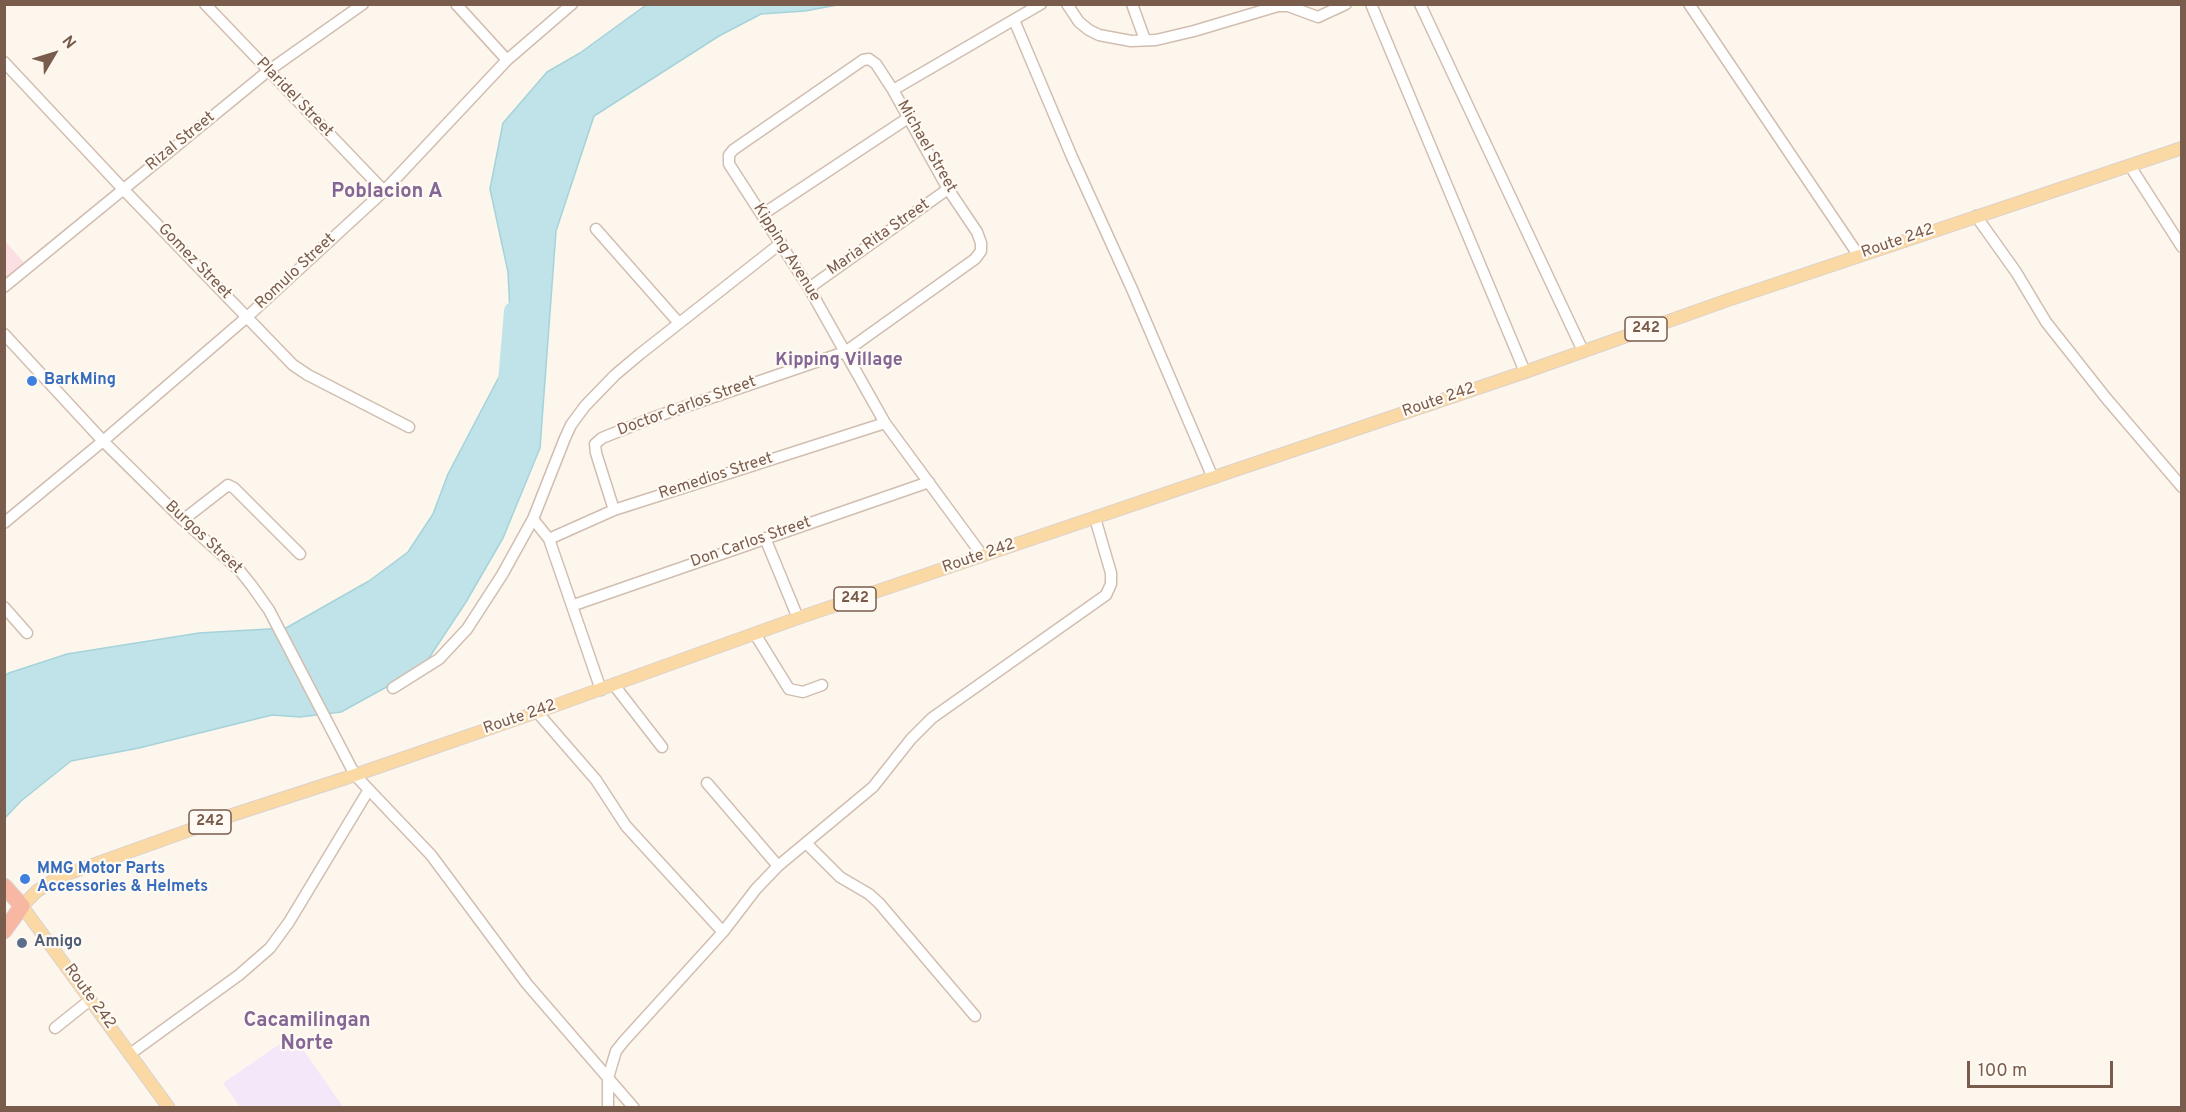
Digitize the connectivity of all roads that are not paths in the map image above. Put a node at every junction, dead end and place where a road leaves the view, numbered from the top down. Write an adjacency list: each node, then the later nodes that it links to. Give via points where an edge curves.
1 (205, 4): 16 (street, Plaridel Street)
2 (363, 4): 16 (street, Rizal Street)
3 (456, 4): 14 (street)
4 (572, 4): 14 (street, Romulo Street)
5 (1041, 4): 12 (street)
6 (1067, 4): 13 (street, via 1079,22 1099,35)
7 (1132, 4): 13 (street)
8 (1346, 4): 13 (street, via 1318,17 1278,6 1194,31)
9 (1371, 4): 39 (street)
10 (1420, 4): 37 (street)
11 (1689, 4): 31 (street)
12 (1014, 20): 17 (street); 43 (street)
13 (1145, 40)
14 (507, 60): 24 (street, Romulo Street)
15 (4, 62): 22 (street, Gomez Street)
16 (268, 71): 22 (street, Rizal Street); 24 (street, Plaridel Street)
17 (893, 90): 18 (street, Michael Street); 20 (street, Michael Street, via 876,64 863,60)
18 (908, 118): 23 (street, Michael Street); 25 (street)
19 (2181, 148): 21 (main road, Route 242 / 242)
20 (729, 155): 25 (street, Kipping Avenue, via 729,164)
21 (2130, 166): 26 (main road, Route 242 / 242); 30 (street)
22 (123, 189): 32 (street, Rizal Street); 34 (street, Gomez Street)
23 (948, 189): 29 (street, Michael Street); 33 (street, Maria Rita Street)
24 (384, 191): 34 (street, Romulo Street)
25 (763, 214): 28 (street, Kipping Avenue)
26 (1976, 216): 31 (main road, Route 242 / 242); 45 (street, via 2046,322)
27 (596, 229): 35 (street)
28 (781, 243): 33 (street, Kipping Avenue); 35 (street)
29 (981, 243): 38 (street, Doctor Carlos Street, via 975,259)
30 (2181, 247)
31 (1859, 256): 37 (main road, Route 242 / 242)
32 (4, 287)
33 (809, 288): 38 (street, Kipping Avenue)
34 (247, 316): 41 (street, Gomez Street, via 293,365); 42 (street, Romulo Street)
35 (678, 322): 48 (street, via 585,406 565,438)
36 (4, 334): 42 (street, Burgos Street)
37 (1583, 351): 39 (main road, Route 242 / 242)
38 (845, 352): 40 (street, Kipping Avenue); 46 (street, Doctor Carlos Street, via 602,438 595,444 596,453)
39 (1525, 372): 43 (main road, Route 242 / 242)
40 (885, 423): 44 (street, Kipping Avenue); 46 (street, Remedios Street)
41 (409, 427)
42 (103, 441): 49 (street, Burgos Street); 50 (street, Romulo Street)
43 (1213, 478): 47 (main road, Route 242 / 242)
44 (929, 482): 51 (street, Don Carlos Street); 54 (street)
45 (2181, 486)
46 (614, 510): 52 (street, Remedios Street)
47 (1095, 518): 54 (main road, Route 242 / 242); 69 (street, via 1112,573 1106,595 932,718 873,787)
48 (533, 519): 52 (street); 62 (street, via 467,629 440,659)
49 (183, 520): 53 (street, via 228,485); 66 (street, Burgos Street, via 240,571 269,610)
50 (4, 523)
51 (765, 538): 55 (street, Don Carlos Street); 57 (street)
52 (549, 539): 55 (street)
53 (300, 554)
54 (982, 555): 57 (main road, Route 242 / 242)
55 (573, 605): 63 (street)
56 (4, 607): 58 (street)
57 (798, 618): 59 (main road, Route 242 / 242)
58 (27, 633)
59 (755, 634): 60 (main road, Route 242 / 242); 61 (street, via 789,689 803,692)
60 (614, 685): 63 (main road, Route 242 / 242); 65 (street)
61 (822, 685)
62 (393, 688)
63 (601, 690): 64 (main road, Route 242 / 242)
64 (537, 712): 66 (main road, Route 242 / 242); 74 (street, via 596,780 626,826)
65 (662, 747)
66 (355, 775): 68 (street, Burgos Street); 72 (main road, Route 242 / 242, via 59,877)
67 (706, 783): 70 (street)
68 (368, 791): 78 (street, via 270,948); 79 (street, Burgos Street, via 431,855 527,984)
69 (806, 843): 70 (street); 76 (street, via 840,877 879,903)
70 (778, 866): 74 (street)
71 (5, 886): 72 (highway)
72 (22, 906): 73 (highway); 75 (main road, Route 242)
73 (4, 932)
74 (723, 932): 79 (street, via 616,1051)
75 (90, 1000): 77 (street); 78 (main road, Route 242)
76 (975, 1016)
77 (55, 1028)
78 (130, 1053): 80 (main road, Route 242)
79 (608, 1078): 81 (street); 82 (street, Burgos Street)
80 (169, 1107)
81 (608, 1107)
82 (634, 1107)

